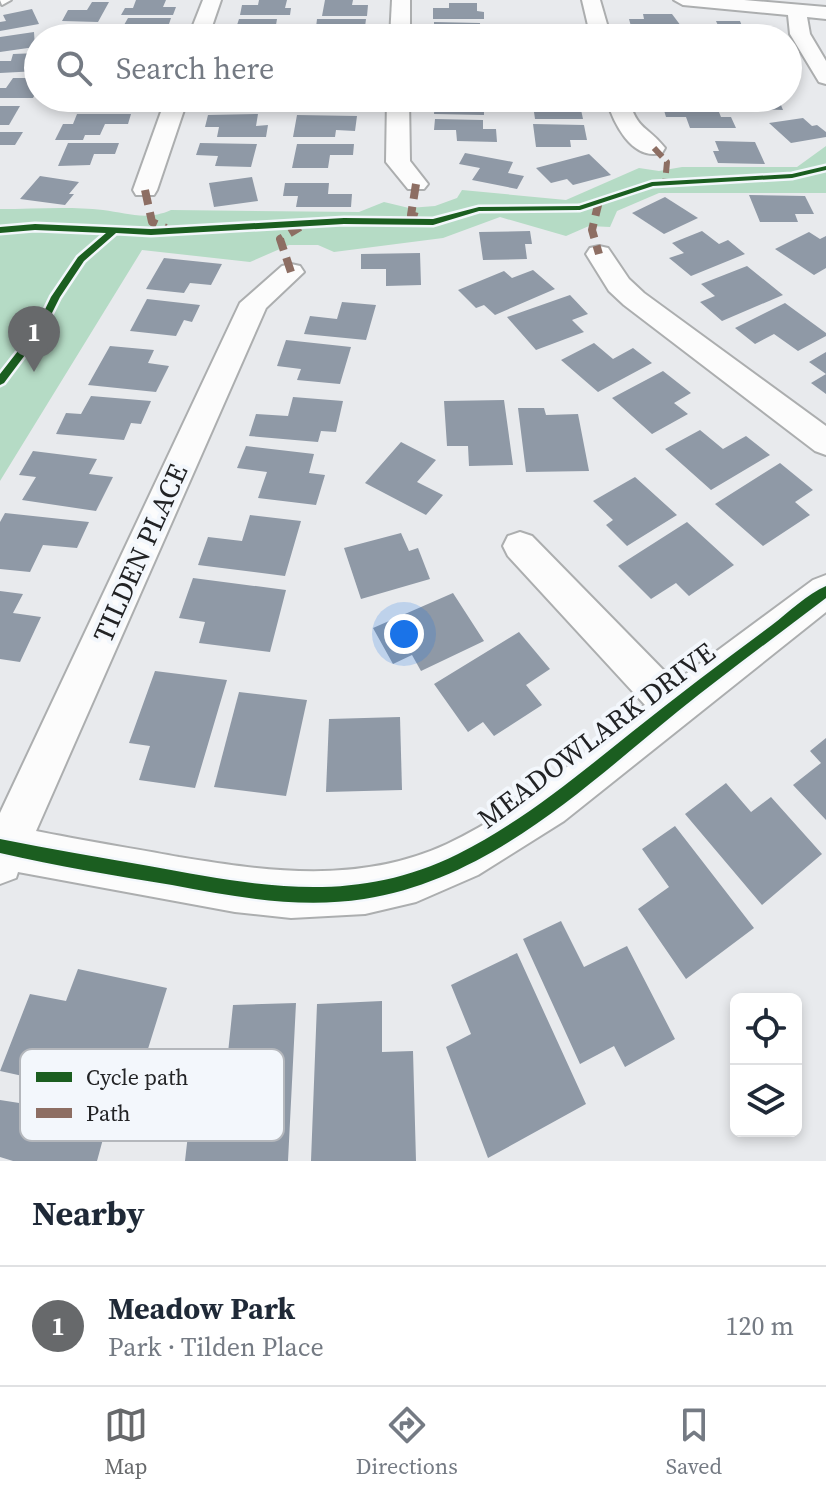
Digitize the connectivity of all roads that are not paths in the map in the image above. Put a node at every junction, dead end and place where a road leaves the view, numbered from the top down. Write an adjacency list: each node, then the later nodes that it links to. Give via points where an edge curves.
1 (212, 0): 7 (street)
2 (401, 0): 8 (street)
3 (591, 0): 9 (street)
4 (683, 0): 5 (street)
5 (797, 9): 6 (street); 10 (street)
6 (826, 13)
7 (203, 24)
8 (400, 24)
9 (597, 24)
10 (799, 24)
11 (802, 37): 12 (street)
12 (826, 78)
13 (172, 112): 18 (street)
14 (398, 112): 17 (street, via 398,162)
15 (621, 112): 16 (street, via 630,133)
16 (654, 148)
17 (416, 184)
18 (145, 190)
19 (599, 254): 21 (street, via 634,299)
20 (291, 272): 25 (street, TILDEN PLACE, via 254,303)
21 (826, 443)
22 (520, 546): 24 (street)
23 (826, 591): 24 (street, MEADOWLARK DRIVE)
24 (673, 707): 25 (street, MEADOWLARK DRIVE, via 554,805 496,844 438,871 370,889 313,896 260,893)
25 (2, 852)

